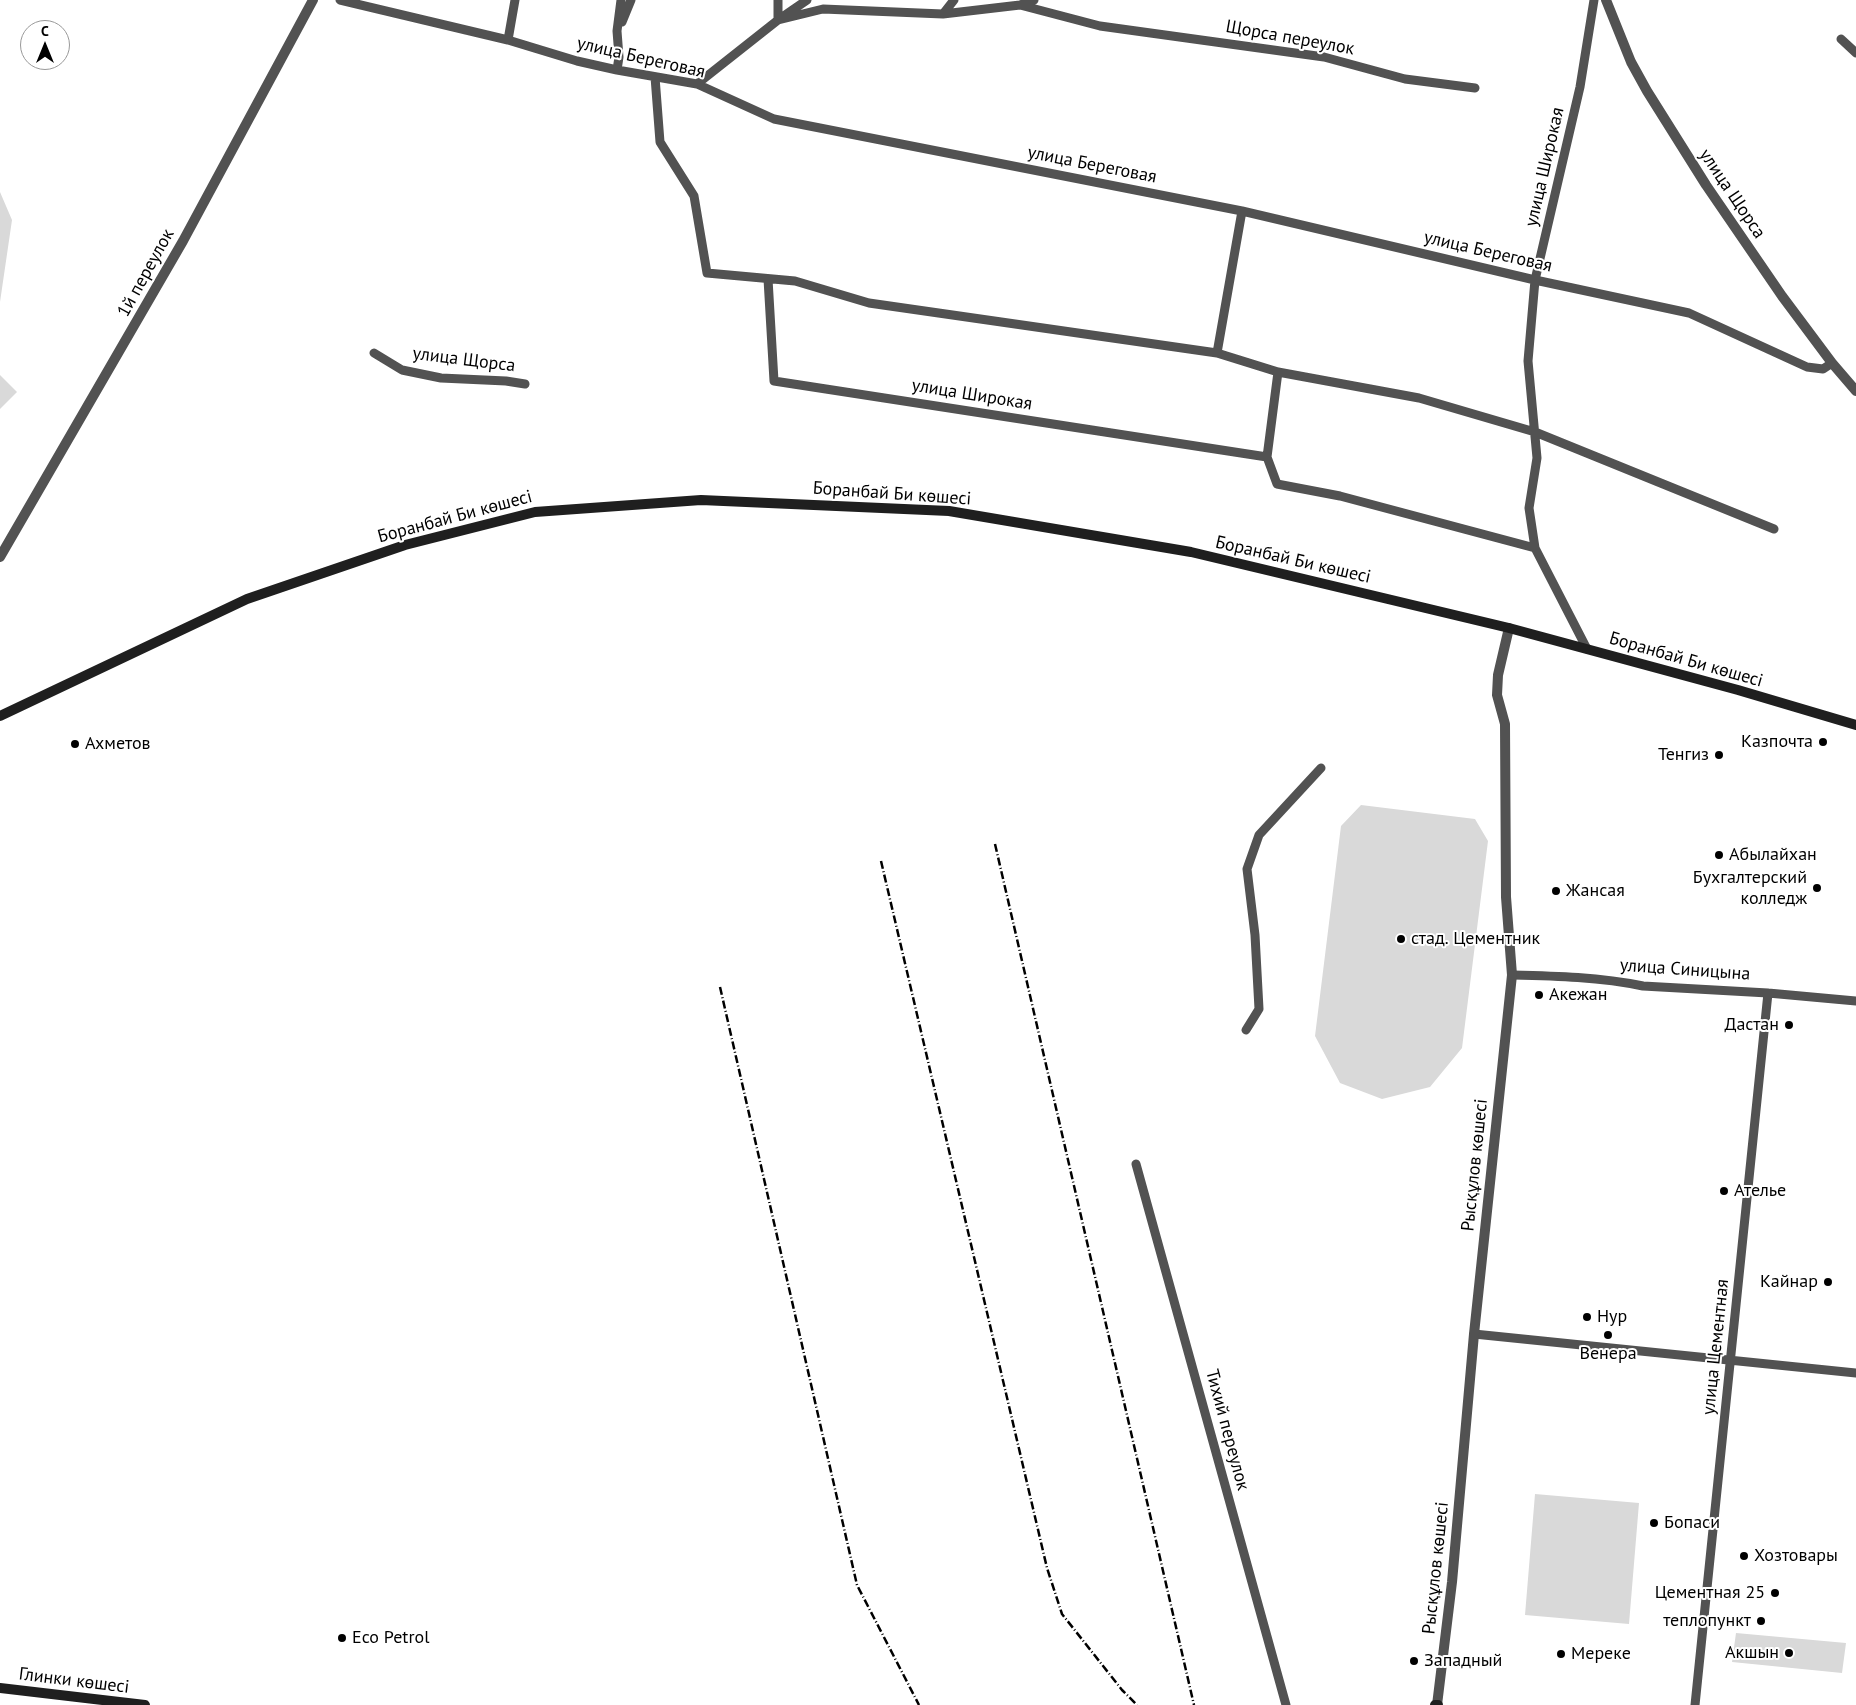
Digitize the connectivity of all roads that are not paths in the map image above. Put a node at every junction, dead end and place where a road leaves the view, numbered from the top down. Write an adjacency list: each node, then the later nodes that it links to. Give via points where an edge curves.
1 (313, 0): 36 (street, 1й переулок, via 183,241)
2 (340, 0): 17 (street, улица Береговая)
3 (516, 0): 17 (street)
4 (621, 0): 15 (street)
5 (631, 0): 15 (street)
6 (778, 0): 14 (street)
7 (807, 0): 14 (street)
8 (954, 0): 13 (street)
9 (1034, 0): 12 (street)
10 (1594, 0): 25 (street, улица Широкая, via 1580,87)
11 (1606, 0): 28 (street, улица Щорса, via 1630,62 1651,99 1706,185)
12 (1020, 5): 13 (street); 22 (street, Щорса переулок, via 1100,26 1324,57 1405,79)
13 (943, 14): 14 (street, via 822,9)
14 (778, 20): 21 (street)
15 (617, 31): 19 (street)
16 (1841, 39): 18 (street)
17 (508, 40): 19 (street, улица Береговая)
18 (1856, 53)
19 (617, 70): 20 (street, улица Береговая)
20 (655, 77): 21 (street, улица Береговая); 24 (street, via 660,142 694,196 707,272)
21 (697, 84): 23 (street, улица Береговая, via 774,118)
22 (1475, 88)
23 (1242, 211): 25 (street, улица Береговая); 27 (street)
24 (768, 279): 27 (street, via 795,282 869,303); 33 (street, улица Широкая, via 774,381)
25 (1535, 280): 28 (street, улица Береговая, via 1689,313 1807,368 1823,369); 32 (street, улица Широкая, via 1528,361)
26 (374, 353): 30 (street, улица Щорса, via 402,370 441,378)
27 (1216, 353): 29 (street)
28 (1832, 364): 31 (street, улица Щорса)
29 (1278, 372): 32 (street, via 1418,398); 33 (street)
30 (525, 384)
31 (1856, 391)
32 (1534, 432): 34 (street); 35 (street, улица Широкая, via 1537,458 1529,508)
33 (1267, 457): 35 (street, via 1277,484 1340,496)
34 (1774, 530)
35 (1535, 548): 38 (street, улица Широкая)
36 (0, 557)
37 (1509, 628): 38 (main road, Боранбай Би көшесі); 39 (main road, Боранбай Би көшесі, via 1191,552 949,511 701,500 535,512 405,545 247,599); 42 (street, Рысқұлов көшесі, via 1498,675 1497,695 1506,724 1506,896)
38 (1587, 649): 40 (main road, Боранбай Би көшесі)
39 (0, 716)
40 (1856, 725)
41 (1321, 768): 45 (street, via 1258,835 1247,870 1259,1009)
42 (1512, 975): 43 (street, улица Синицына, via 1562,976 1643,986); 47 (street, Рысқұлов көшесі)
43 (1768, 993): 44 (street, улица Синицына); 48 (street, улица Цементная)
44 (1856, 1001)
45 (1246, 1030)
46 (1136, 1164): 52 (street, Тихий переулок)
47 (1474, 1334): 48 (street); 53 (street, Рысқұлов көшесі, via 1452,1582)
48 (1731, 1362): 49 (street); 54 (street, улица Цементная)
49 (1856, 1374)
50 (0, 1688): 51 (main road, Глинки көшесі)
51 (144, 1705)
52 (1286, 1705)
53 (1437, 1705)
54 (1695, 1705)

